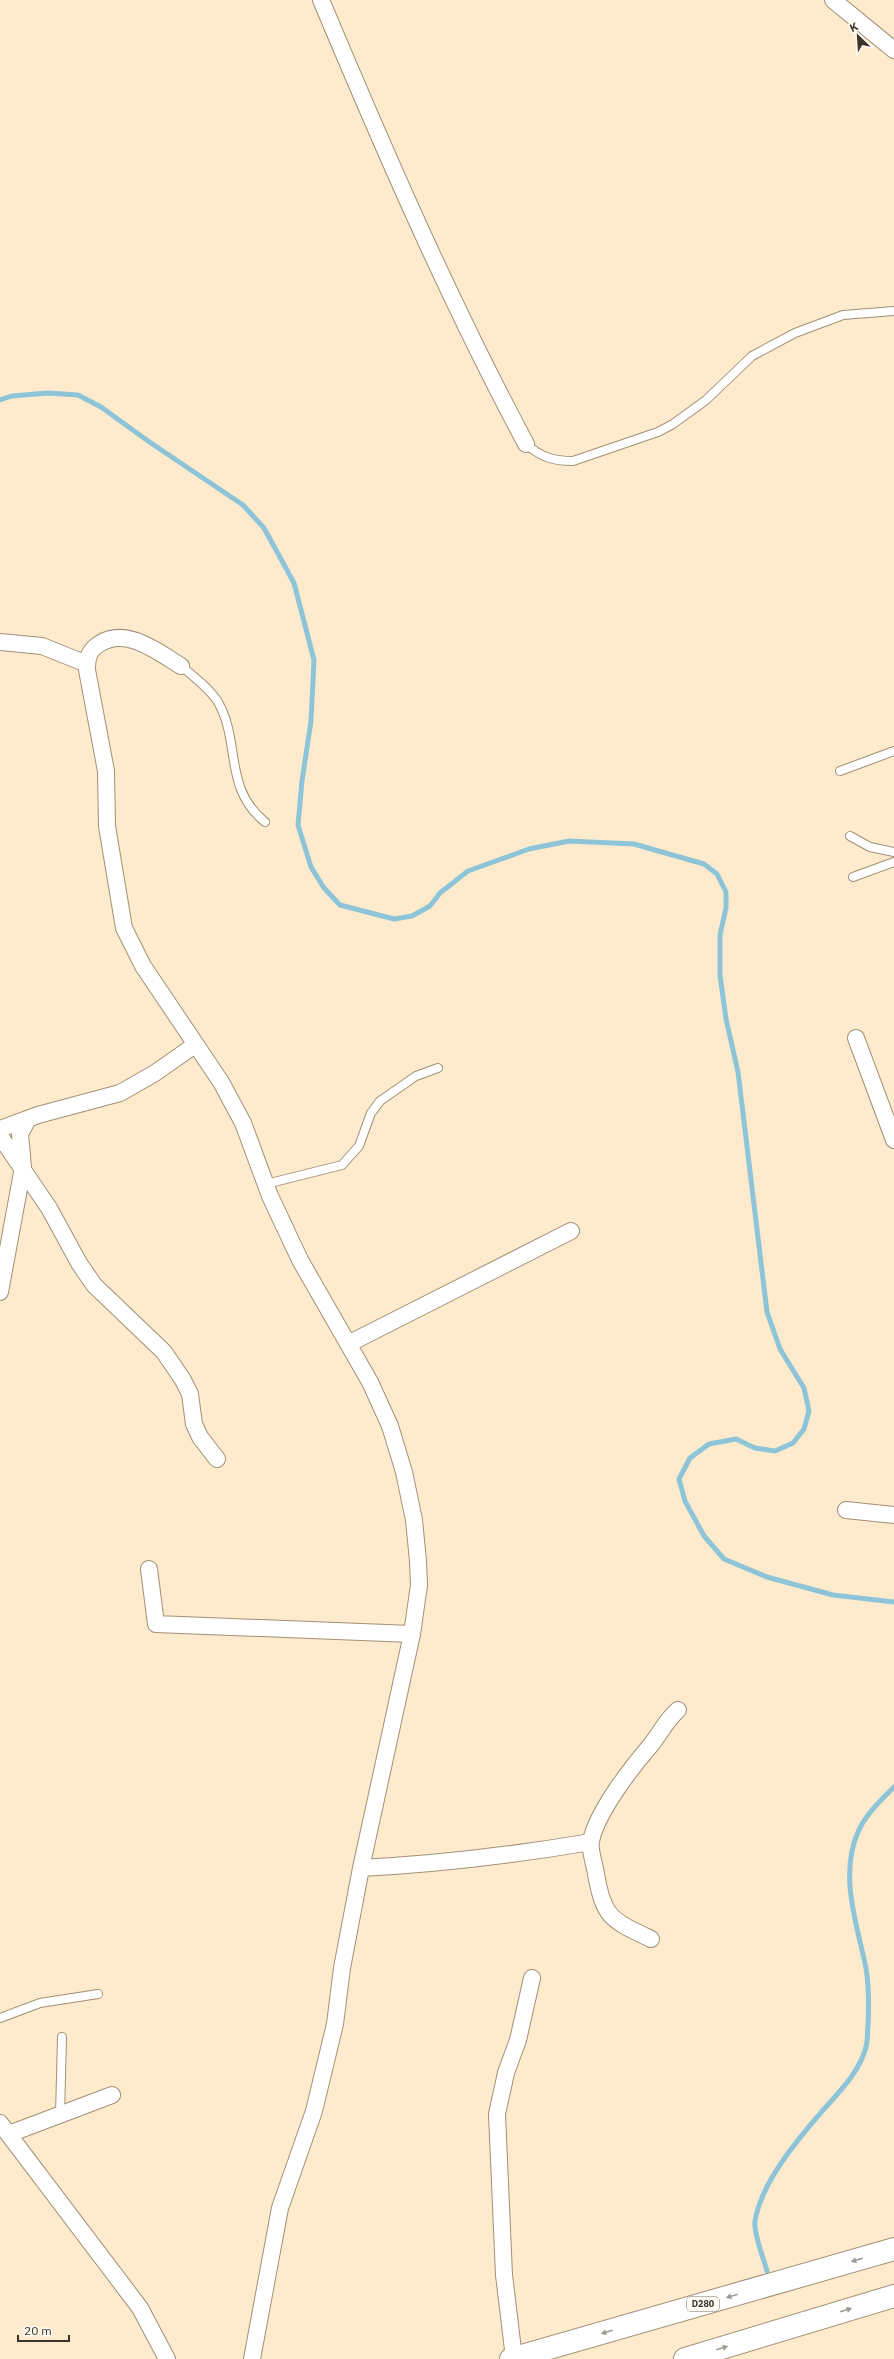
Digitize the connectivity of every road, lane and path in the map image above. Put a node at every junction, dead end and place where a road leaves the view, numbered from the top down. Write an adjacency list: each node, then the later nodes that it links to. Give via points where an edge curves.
1 (321, 0): 5 (street, via 434,260)
2 (833, 0): 3 (street)
3 (894, 50)
4 (894, 311): 5 (lane, via 843,315 773,344 752,356 690,413 658,432 573,461 544,457)
5 (526, 444)
6 (0, 642): 7 (street, via 42,646)
7 (87, 664): 8 (street, via 87,657 92,648 104,641 122,637 142,643); 17 (street, via 106,771 107,826 124,928 143,966)
8 (181, 666): 11 (lane, via 218,702 226,723 239,785 255,814)
9 (894, 752): 10 (lane)
10 (840, 771)
11 (265, 822)
12 (850, 836): 13 (lane, via 870,847)
13 (894, 852)
14 (894, 862): 15 (lane)
15 (853, 877)
16 (856, 1038): 22 (street)
17 (195, 1045): 19 (street, via 156,1074 120,1093); 24 (street, via 221,1082 243,1123)
18 (438, 1068): 24 (lane, via 416,1076 380,1101 371,1113 359,1146 342,1165)
19 (28, 1119): 20 (street); 23 (street, via 20,1134)
20 (0, 1129)
21 (0, 1136): 23 (street)
22 (894, 1140)
23 (23, 1167): 26 (street); 28 (street, via 94,1285 164,1352 184,1380 190,1394 194,1424 200,1437)
24 (266, 1184): 27 (street, via 300,1260)
25 (571, 1231): 27 (street)
26 (0, 1292)
27 (348, 1344): 32 (street, via 370,1382 390,1426 405,1479 414,1520 418,1561 419,1585)
28 (217, 1459)
29 (846, 1510): 30 (street)
30 (894, 1515)
31 (149, 1569): 32 (street, via 156,1624)
32 (412, 1634): 35 (street)
33 (678, 1710): 34 (street, via 670,1716 660,1733 631,1768 612,1798)
34 (591, 1842): 35 (street, via 496,1857); 36 (street, via 602,1902 607,1912)
35 (361, 1868): 47 (street, via 342,1968 335,2024 314,2112 280,2208)
36 (651, 1939)
37 (532, 1978): 48 (street, via 497,2114 504,2275)
38 (98, 1994): 39 (lane, via 40,2003)
39 (0, 2018)
40 (62, 2037): 42 (lane)
41 (112, 2095): 42 (street)
42 (60, 2115): 43 (street)
43 (4, 2128): 46 (street, via 140,2308)
44 (894, 2249): 48 (highway, D280, one-way to 48)
45 (894, 2296): 49 (highway, one-way to 45)
46 (167, 2359)
47 (252, 2359)
48 (512, 2359)
49 (685, 2359)

